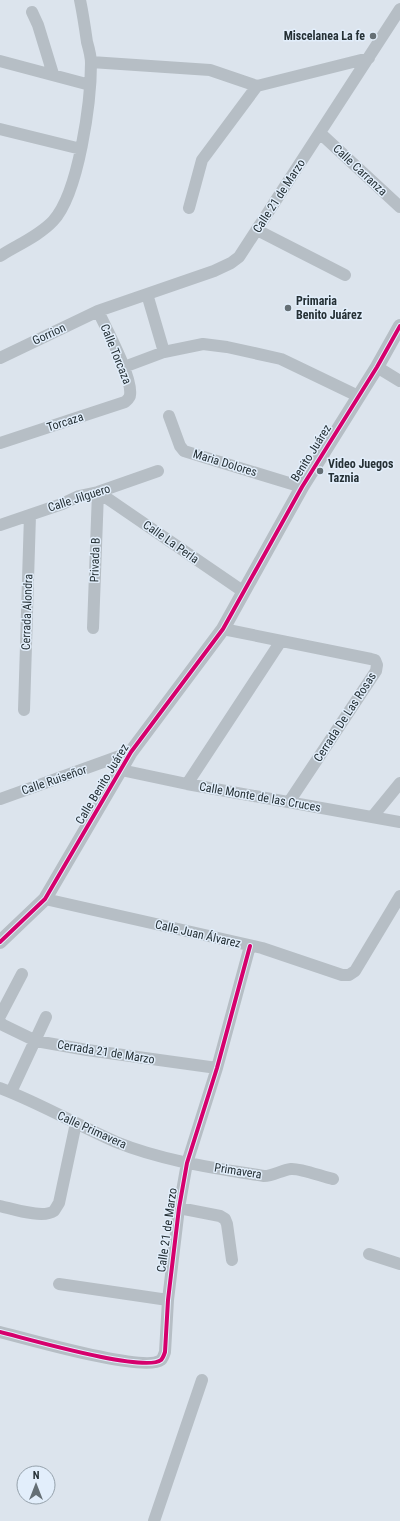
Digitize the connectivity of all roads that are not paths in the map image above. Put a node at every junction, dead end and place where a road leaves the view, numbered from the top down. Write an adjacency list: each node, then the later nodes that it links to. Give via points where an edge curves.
1 (80, 0): 6 (street)
2 (399, 11): 4 (street, Calle 21 de Marzo)
3 (32, 12): 7 (street)
4 (369, 58): 9 (street); 11 (street, Calle 21 de Marzo)
5 (0, 61): 7 (street)
6 (91, 62): 8 (street); 9 (street, via 210,70)
7 (53, 74): 8 (street)
8 (90, 84): 12 (street)
9 (257, 86): 13 (street, via 202,160)
10 (0, 129): 12 (street)
11 (320, 133): 14 (street, Calle Carranza); 15 (street, Calle 21 de Marzo)
12 (82, 149): 16 (street, via 63,205 53,220 36,234)
13 (189, 208)
14 (400, 208)
15 (257, 230): 17 (street); 18 (street, Calle 21 de Marzo, via 231,263)
16 (0, 256)
17 (345, 275)
18 (147, 294): 19 (street, Calle 21 de Marzo); 21 (street)
19 (98, 311): 22 (street, Gorrion); 23 (street, Calle Torcaza)
20 (400, 326): 24 (street, Benito Juárez)
21 (164, 352): 23 (street); 26 (street, via 204,344 228,346 281,359)
22 (0, 358)
23 (124, 367): 27 (street, Calle Torcaza, via 130,384)
24 (377, 368): 25 (street); 26 (street, Benito Juárez)
25 (400, 381)
26 (358, 396): 31 (street, Benito Juárez)
27 (129, 398): 29 (street, Torcaza, via 125,402)
28 (169, 416): 31 (street, Maria Dolores, via 184,451)
29 (0, 443)
30 (158, 471): 32 (street, Calle Jilguero)
31 (302, 486): 35 (street, Benito Juárez)
32 (98, 492): 33 (street, Calle Jilguero, via 79,496); 35 (street, Calle La Perla); 36 (street, Privada B)
33 (30, 515): 34 (street, Calle Jilguero); 39 (street, Cerrada Alondra)
34 (0, 525)
35 (244, 592): 37 (street, Calle Benito Juárez)
36 (93, 628)
37 (223, 628): 38 (street, Cerrada De Las Rosas); 40 (street, Calle Benito Juárez)
38 (280, 641): 43 (street); 45 (street, Cerrada De Las Rosas, via 371,659 375,660 377,665 376,671)
39 (24, 710)
40 (131, 752): 41 (street, Calle Benito Juárez); 44 (street, Calle Ruiseñor)
41 (121, 770): 43 (street, Calle Monte de las Cruces); 49 (street, Calle Benito Juárez)
42 (400, 783): 46 (street)
43 (187, 784): 45 (street, Calle Monte de las Cruces)
44 (0, 799)
45 (289, 802): 46 (street, Calle Monte de las Cruces)
46 (373, 816): 47 (street, Calle Monte de las Cruces)
47 (400, 822)
48 (400, 896): 51 (street, Calle Juan Álvarez, via 356,971 349,975)
49 (45, 898): 50 (street, Calle Benito Juárez); 51 (street, Calle Juan Álvarez)
50 (0, 942)
51 (250, 946): 57 (street, Calle 21 de Marzo)
52 (22, 974): 53 (street)
53 (0, 1016)
54 (46, 1017): 56 (street)
55 (0, 1022): 56 (street, Cerrada 21 de Marzo)
56 (36, 1040): 57 (street, Cerrada 21 de Marzo, via 87,1050); 58 (street)
57 (217, 1068): 60 (street, Calle 21 de Marzo)
58 (6, 1090): 59 (street, Calle Primavera)
59 (76, 1123): 60 (street, Calle Primavera, via 117,1142); 62 (street, via 56,1208 52,1212 41,1214)
60 (187, 1163): 61 (street, Primavera, via 264,1176 293,1169); 63 (street, Calle 21 de Marzo)
61 (333, 1179)
62 (0, 1206)
63 (179, 1208): 65 (street, via 225,1219 228,1224); 68 (street, Calle 21 de Marzo)
64 (369, 1254): 66 (street)
65 (232, 1260)
66 (400, 1264)
67 (58, 1284): 68 (street)
68 (168, 1300): 69 (street, Calle 21 de Marzo, via 165,1352 161,1360 152,1363 96,1356)
69 (0, 1332)
70 (202, 1380): 71 (street)
71 (154, 1521)

